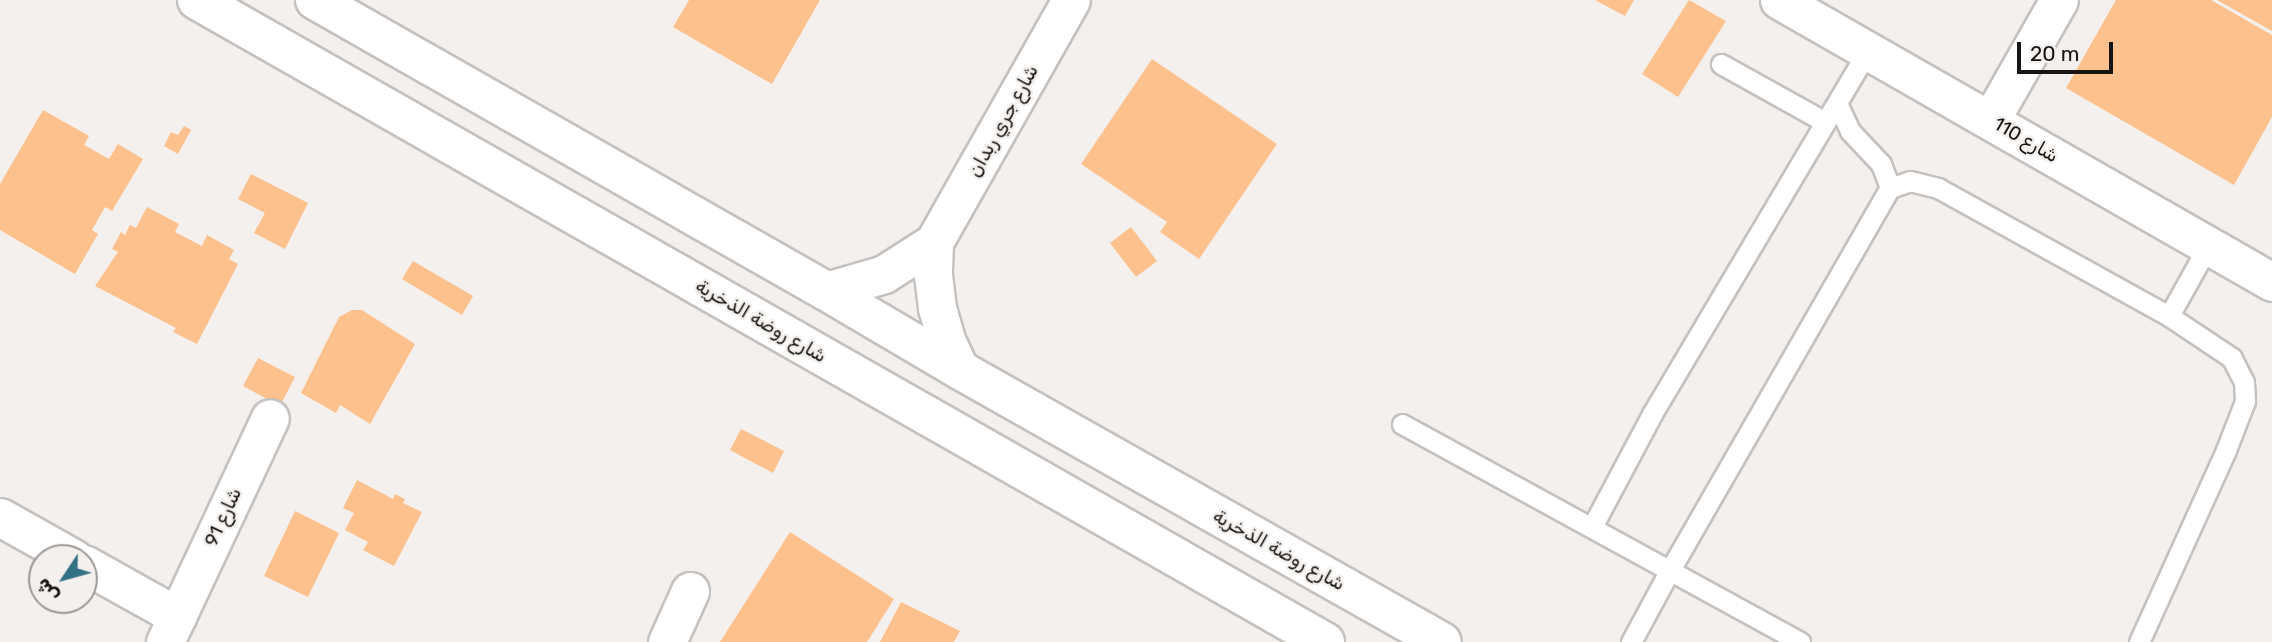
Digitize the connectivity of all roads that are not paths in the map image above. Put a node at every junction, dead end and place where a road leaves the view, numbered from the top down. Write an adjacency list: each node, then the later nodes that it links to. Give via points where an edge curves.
1 (197, 0): 28 (street, شارع روضة الذخرية)
2 (315, 0): 15 (street, شارع روضة الذخرية)
3 (1071, 0): 12 (street, شارع جري ربدان)
4 (1779, 0): 6 (street, شارع 110)
5 (2059, 0): 9 (street)
6 (1868, 50): 8 (lane); 9 (street, شارع 110)
7 (1721, 64): 10 (lane)
8 (1837, 103): 10 (lane); 11 (lane, via 1850,131 1881,164)
9 (1991, 119): 13 (street, شارع 110)
10 (1825, 122): 21 (lane, via 1652,414)
11 (1890, 188): 16 (lane, via 1910,181 1938,188); 23 (lane)
12 (934, 242): 15 (street, شارع جري ربدان, via 884,274); 17 (street, شارع جري ربدان, via 937,308)
13 (2209, 244): 14 (street, شارع 110); 16 (lane)
14 (2272, 282)
15 (826, 291): 17 (street, شارع روضة الذخرية)
16 (2169, 316): 32 (lane, via 2232,358 2244,382 2245,401)
17 (960, 370): 29 (street, شارع روضة الذخرية)
18 (270, 418): 26 (street, شارع 91)
19 (1402, 424): 21 (lane)
20 (0, 517): 22 (street)
21 (1592, 527): 23 (lane)
22 (48, 544)
23 (1670, 570): 30 (lane); 31 (lane)
24 (98, 574): 26 (street, شارع 91)
25 (690, 591): 27 (street)
26 (171, 629)
27 (667, 642)
28 (1325, 642)
29 (1442, 642)
30 (1632, 642)
31 (1800, 642)
32 (2138, 642)

